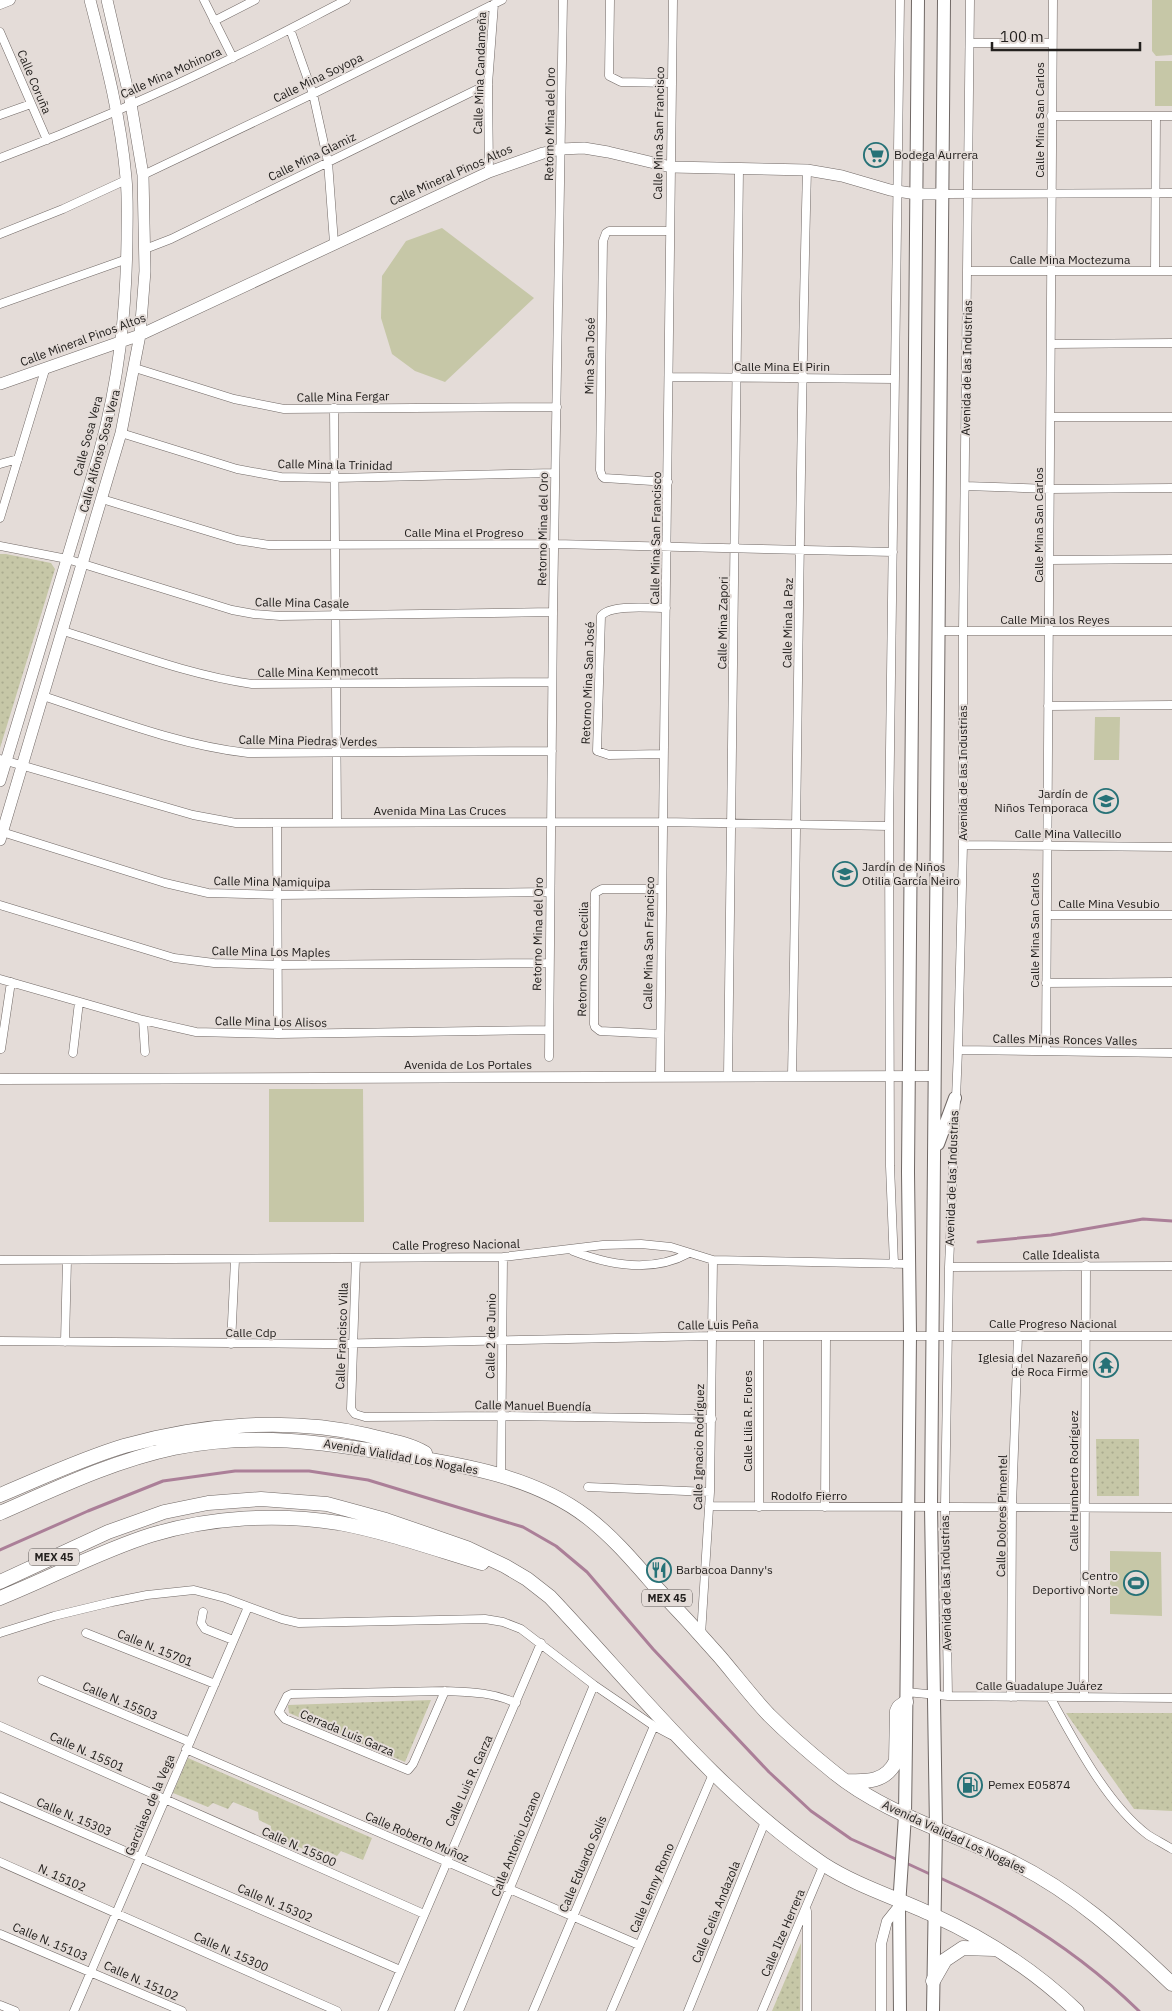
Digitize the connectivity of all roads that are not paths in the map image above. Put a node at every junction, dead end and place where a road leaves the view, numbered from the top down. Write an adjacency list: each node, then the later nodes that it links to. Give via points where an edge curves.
1 (10, 0): 16 (street)
2 (90, 0): 30 (main road, Calle Sosa Vera)
3 (107, 0): 29 (main road, Calle Alfonso Sosa Vera)
4 (204, 0): 18 (street)
5 (255, 0): 18 (street)
6 (502, 0): 17 (street, Calle Mina Soyopa)
7 (563, 0): 36 (street, Retorno Mina del Oro)
8 (610, 0): 25 (street, via 609,76 621,82)
9 (673, 0): 25 (street, Calle Mina San Francisco)
10 (900, 0): 45 (street)
11 (918, 0): 49 (main road)
12 (944, 0): 50 (main road, Avenida de las Industrias)
13 (970, 0): 21 (street, Avenida de las Industrias)
14 (1053, 0): 22 (street, Calle Mina San Carlos)
15 (343, 1): 19 (street, Calle Mina Mohinora)
16 (0, 4)
17 (494, 4): 26 (street, Calle Mina Candameña); 27 (street, Calle Mina Soyopa)
18 (214, 21): 24 (street)
19 (290, 29): 24 (street, Calle Mina Mohinora); 27 (street)
20 (0, 32): 23 (street, Calle Coruña)
21 (970, 43): 22 (street); 51 (street, Avenida de las Industrias)
22 (1052, 43): 32 (street, Calle Mina San Carlos)
23 (4, 50): 28 (street, Calle Coruña)
24 (233, 58): 29 (street, Calle Mina Mohinora)
25 (671, 83): 39 (street, Calle Mina San Francisco)
26 (488, 84): 38 (street, Calle Mina Glamiz); 42 (street, Calle Mina Candameña)
27 (313, 94): 38 (street); 43 (street, Calle Mina Soyopa)
28 (31, 104): 31 (street); 35 (street, Calle Coruña)
29 (131, 104): 30 (street, Calle Mina Mohinora); 43 (main road, Calle Alfonso Sosa Vera)
30 (116, 110): 35 (street, Calle Mina Mohinora); 44 (main road, Calle Sosa Vera)
31 (0, 115)
32 (1051, 116): 33 (street); 46 (street, Calle Mina San Carlos)
33 (1156, 116): 34 (street); 47 (street)
34 (1172, 116)
35 (47, 140): 37 (street, Calle Mina Mohinora)
36 (561, 149): 39 (main road, Calle Mineral Pinos Altos, via 584,148); 42 (main road, Calle Mineral Pinos Altos, via 518,160); 73 (street, Retorno Mina del Oro)
37 (0, 158)
38 (328, 162): 54 (street); 55 (street, Calle Mina Glamiz)
39 (670, 167): 40 (main road, Calle Mineral Pinos Altos); 52 (street, Calle Mina San Francisco)
40 (739, 170): 41 (main road, Calle Mineral Pinos Altos); 69 (street, Calle Mina Zapori)
41 (807, 170): 45 (main road, Calle Mineral Pinos Altos); 70 (street, Calle Mina la Paz)
42 (489, 172): 54 (main road, Calle Mineral Pinos Altos)
43 (143, 175): 55 (main road, Calle Alfonso Sosa Vera)
44 (126, 180): 53 (street); 56 (main road, Calle Sosa Vera)
45 (897, 191): 49 (main road, Calle Mineral Pinos Altos); 71 (street)
46 (1051, 193): 47 (street); 51 (street); 57 (street, Calle Mina San Carlos)
47 (1156, 193): 48 (street); 59 (street)
48 (1172, 193)
49 (917, 194): 50 (main road, Calle Mineral Pinos Altos); 155 (main road)
50 (943, 194): 51 (street); 103 (main road, Avenida de las Industrias)
51 (969, 195): 58 (street, Avenida de las Industrias)
52 (669, 231): 68 (street, Calle Mina San Francisco); 82 (street, Mina San José, via 609,231 603,241 600,470 604,478)
53 (0, 234)
54 (334, 243): 62 (main road, Calle Mineral Pinos Altos)
55 (145, 249): 62 (main road, Calle Alfonso Sosa Vera)
56 (127, 259): 61 (street); 63 (main road, Calle Sosa Vera)
57 (1051, 270): 58 (street, Calle Mina Moctezuma); 59 (street, Calle Mina Moctezuma); 64 (street, Calle Mina San Carlos)
58 (968, 271): 83 (street, Avenida de las Industrias)
59 (1155, 271): 60 (street, Calle Mina Moctezuma)
60 (1172, 271)
61 (0, 304)
62 (140, 335): 63 (main road, Calle Mineral Pinos Altos); 66 (main road, Calle Alfonso Sosa Vera)
63 (121, 342): 67 (main road, Calle Mineral Pinos Altos); 96 (main road, Calle Sosa Vera, via 111,409)
64 (1051, 344): 65 (street); 75 (street, Calle Mina San Carlos)
65 (1172, 344)
66 (135, 368): 74 (street, Calle Mina Fergar, via 234,399 284,409); 77 (main road, Calle Alfonso Sosa Vera)
67 (45, 370): 72 (main road, Calle Mineral Pinos Altos); 78 (street)
68 (669, 377): 69 (street, Calle Mina El Pirin); 82 (street, Calle Mina San Francisco)
69 (737, 377): 70 (street, Calle Mina El Pirin); 92 (street, Calle Mina Zapori)
70 (801, 378): 71 (street, Calle Mina El Pirin); 93 (street, Calle Mina la Paz)
71 (895, 380): 94 (street)
72 (0, 384)
73 (556, 407): 74 (street, Calle Mina Fergar); 80 (street, Retorno Mina del Oro)
74 (334, 408): 81 (street)
75 (1051, 417): 76 (street); 84 (street, Calle Mina San Carlos)
76 (1172, 417)
77 (121, 433): 81 (street, Calle Mina la Trinidad, via 260,474); 86 (main road, Calle Alfonso Sosa Vera)
78 (18, 459): 79 (street); 87 (street)
79 (0, 464)
80 (555, 473): 81 (street, Calle Mina la Trinidad); 89 (street, Retorno Mina del Oro)
81 (335, 478): 88 (street)
82 (668, 482): 91 (street, Calle Mina San Francisco)
83 (965, 486): 84 (street); 106 (street, Avenida de las Industrias)
84 (1050, 488): 85 (street); 97 (street, Calle Mina San Carlos)
85 (1172, 488)
86 (102, 499): 88 (street, Calle Mina el Progreso, via 252,544); 98 (main road, Calle Alfonso Sosa Vera)
87 (0, 518)
88 (335, 544): 89 (street, Calle Mina el Progreso); 101 (street)
89 (555, 544): 91 (street, Calle Mina el Progreso); 100 (street, Retorno Mina del Oro)
90 (0, 546): 96 (street, Calle Mina Casale)
91 (667, 547): 92 (street, Calle Mina el Progreso); 99 (street, Calle Mina San Francisco)
92 (735, 550): 93 (street, Calle Mina el Progreso); 121 (street, Calle Mina Zapori)
93 (800, 550): 94 (street, Calle Mina el Progreso); 123 (street, Calle Mina la Paz)
94 (893, 552): 124 (street)
95 (1172, 559): 97 (street)
96 (67, 560): 98 (street, Calle Mina Casale); 115 (main road, Calle Sosa Vera)
97 (1050, 560): 104 (street, Calle Mina San Carlos)
98 (82, 564): 101 (street, Calle Mina Casale, via 232,610 280,616); 102 (main road, Calle Alfonso Sosa Vera)
99 (666, 608): 114 (street, Calle Mina San Francisco); 114 (street, Retorno Mina San José, via 616,609 604,611 600,616 597,751 609,755)
100 (553, 612): 101 (street, Calle Mina Casale); 108 (street, Retorno Mina del Oro)
101 (336, 615): 107 (street)
102 (63, 631): 107 (street, Calle Mina Kemmecott, via 226,680 282,685); 109 (main road, Calle Alfonso Sosa Vera)
103 (938, 631): 106 (street, Calle Mina los Reyes); 156 (main road, Avenida de las Industrias)
104 (1049, 631): 105 (street, Calle Mina los Reyes); 106 (street, Calle Mina los Reyes); 111 (street, Calle Mina San Carlos)
105 (1172, 631)
106 (963, 632): 126 (street, Avenida de las Industrias)
107 (336, 682): 108 (street, Calle Mina Kemmecott); 113 (street)
108 (552, 682): 112 (street, Retorno Mina del Oro)
109 (43, 696): 113 (street, Calle Mina Piedras Verdes, via 178,739 224,750); 116 (main road, Calle Alfonso Sosa Vera)
110 (1172, 705): 111 (street)
111 (1048, 706): 127 (street, Calle Mina San Carlos)
112 (552, 751): 113 (street, Calle Mina Piedras Verdes); 118 (street, Retorno Mina del Oro)
113 (337, 754): 120 (street)
114 (663, 754): 119 (street, Calle Mina San Francisco)
115 (3, 759): 116 (street, Avenida Mina Las Cruces); 117 (main road, Calle Sosa Vera)
116 (22, 765): 122 (street, Avenida Mina Las Cruces, via 193,816 236,823); 125 (main road, Calle Alfonso Sosa Vera)
117 (0, 781)
118 (550, 822): 119 (street, Avenida Mina Las Cruces); 120 (street, Avenida Mina Las Cruces); 130 (street, Retorno Mina del Oro)
119 (662, 822): 121 (street, Avenida Mina Las Cruces); 129 (street, Calle Mina San Francisco)
120 (337, 823): 122 (street, Avenida Mina Las Cruces)
121 (731, 823): 123 (street, Avenida Mina Las Cruces); 158 (street, Calle Mina Zapori)
122 (277, 824): 131 (street)
123 (797, 825): 124 (street, Avenida Mina Las Cruces); 153 (street, Calle Mina la Paz)
124 (889, 826): 154 (street)
125 (1, 836): 131 (street, Calle Mina Namiquipa, via 165,883 208,892)
126 (963, 845): 127 (street, Calle Mina Vallecillo); 147 (street, Avenida de las Industrias)
127 (1046, 845): 128 (street, Calle Mina Vallecillo); 133 (street, Calle Mina San Carlos)
128 (1172, 847)
129 (661, 889): 145 (street, Calle Mina San Francisco); 145 (street, Retorno Santa Cecilia, via 602,889 595,893 594,1027 600,1031)
130 (550, 892): 131 (street, Calle Mina Namiquipa); 135 (street, Retorno Mina del Oro)
131 (278, 895): 136 (street)
132 (0, 905): 136 (street, Calle Mina Los Maples, via 174,958 214,964)
133 (1047, 915): 134 (street, Calle Mina Vesubio); 140 (street, Calle Mina San Carlos)
134 (1172, 915)
135 (549, 963): 136 (street, Calle Mina Los Maples); 143 (street, Retorno Mina del Oro)
136 (278, 965): 144 (street)
137 (0, 979): 138 (street, Calle Mina Los Alisos)
138 (11, 982): 141 (street, Calle Mina Los Alisos); 146 (street)
139 (1172, 982): 140 (street)
140 (1046, 983): 148 (street, Calle Mina San Carlos)
141 (79, 1002): 142 (street, Calle Mina Los Alisos); 150 (street)
142 (143, 1020): 144 (street, Calle Mina Los Alisos, via 196,1032); 149 (street)
143 (549, 1030): 144 (street, Calle Mina Los Alisos); 152 (street, Retorno Mina del Oro)
144 (278, 1034)
145 (660, 1034): 157 (street, Calle Mina San Francisco)
146 (1, 1049)
147 (958, 1050): 148 (street, Calles Minas Ronces Valles); 160 (street, Avenida de las Industrias)
148 (1046, 1050): 151 (street, Calles Minas Ronces Valles)
149 (145, 1052)
150 (73, 1053)
151 (1172, 1053)
152 (549, 1057)
153 (792, 1076): 154 (street, Avenida de Los Portales); 158 (street, Avenida de Los Portales)
154 (890, 1076): 155 (street, Avenida de Los Portales); 170 (street)
155 (909, 1076): 156 (street, Avenida de Los Portales); 171 (main road)
156 (935, 1076): 161 (main road, Avenida de las Industrias)
157 (660, 1077): 158 (street, Avenida de Los Portales); 159 (street, Avenida de Los Portales)
158 (728, 1077)
159 (0, 1080)
160 (955, 1098): 161 (main road); 174 (street, Avenida de las Industrias)
161 (935, 1153): 177 (main road, Avenida de las Industrias)
162 (571, 1250): 163 (street, Calle Progreso Nacional, via 620,1244 656,1244); 163 (street, via 593,1259 653,1265); 164 (street, Calle Progreso Nacional)
163 (689, 1253): 169 (street, Calle Progreso Nacional)
164 (503, 1257): 165 (street, Calle Progreso Nacional); 184 (street, Calle 2 de Junio)
165 (356, 1258): 168 (street, Calle Progreso Nacional); 187 (street, Calle Francisco Villa)
166 (0, 1260): 167 (street, Calle Progreso Nacional)
167 (67, 1260): 168 (street, Calle Progreso Nacional); 186 (street)
168 (235, 1260): 188 (street)
169 (713, 1260): 170 (street, Calle Progreso Nacional); 179 (street, Calle Ignacio Rodríguez)
170 (894, 1264): 171 (street, Calle Progreso Nacional)
171 (910, 1264): 176 (main road)
172 (1086, 1265): 173 (street, Calle Idealista); 174 (street, Calle Idealista); 182 (street, Calle Humberto Rodríguez)
173 (1172, 1266)
174 (949, 1267): 175 (street, Avenida de las Industrias)
175 (948, 1334): 177 (street, Calle Progreso Nacional); 178 (street, Calle Progreso Nacional); 200 (street, Avenida de las Industrias)
176 (910, 1335): 177 (street, Calle Luis Peña); 181 (street, Calle Luis Peña); 203 (main road)
177 (934, 1335): 199 (main road, Avenida de las Industrias)
178 (1018, 1335): 182 (street, Calle Progreso Nacional); 201 (street, Calle Dolores Pimentel)
179 (711, 1336): 180 (street, Calle Luis Peña); 184 (street, Calle Luis Peña); 191 (street, Calle Ignacio Rodríguez)
180 (759, 1336): 181 (street, Calle Luis Peña); 198 (street, Calle Lilia R. Flores)
181 (826, 1336): 202 (street)
182 (1086, 1336): 183 (street, Calle Progreso Nacional); 204 (street, Calle Humberto Rodríguez)
183 (1172, 1336)
184 (502, 1340): 187 (street, Calle Cdp); 190 (street, Calle 2 de Junio)
185 (0, 1341): 186 (street, Calle Cdp)
186 (65, 1342): 188 (street, Calle Cdp)
187 (354, 1343): 188 (street, Calle Cdp); 189 (street, Calle Francisco Villa, via 351,1408)
188 (231, 1344)
189 (355, 1414): 190 (street, Calle Manuel Buendía, via 365,1417)
190 (501, 1416): 191 (street, Calle Manuel Buendía); 193 (street, Calle 2 de Junio)
191 (712, 1419): 195 (street, Calle Ignacio Rodríguez)
192 (436, 1461): 193 (highway, Avenida Vialidad Los Nogales / MEX 45); 196 (highway, via 420,1450 348,1431 308,1426 246,1426 192,1431 123,1446); 206 (highway, Avenida Vialidad Los Nogales / MEX 45, via 310,1441 218,1442 174,1448 124,1462)
193 (501, 1476): 214 (highway, Avenida Vialidad Los Nogales / MEX 45, via 532,1486 587,1517 615,1542)
194 (588, 1487): 195 (street)
195 (710, 1492): 197 (street, Calle Ignacio Rodríguez)
196 (0, 1495)
197 (709, 1506): 198 (street, Rodolfo Fierro); 214 (street, Calle Ignacio Rodríguez)
198 (759, 1506): 202 (street, Rodolfo Fierro)
199 (931, 1506): 200 (street); 203 (street, Avenida de las Industrias); 221 (main road, Avenida de las Industrias)
200 (945, 1506): 201 (street); 222 (street, Avenida de las Industrias)
201 (1012, 1506): 204 (street); 224 (street, Calle Dolores Pimentel)
202 (825, 1507): 203 (street, Rodolfo Fierro)
203 (908, 1507): 223 (main road)
204 (1086, 1508): 205 (street); 226 (street, Calle Humberto Rodríguez)
205 (1172, 1508)
206 (0, 1513)
207 (505, 1566): 208 (highway, MEX 45, via 467,1548 386,1520 327,1504 261,1499 208,1503 164,1512 108,1532); 209 (highway, via 341,1524 298,1518 240,1519 202,1523 151,1535); 231 (highway, MEX 45, via 550,1598)
208 (0, 1582)
209 (0, 1598)
210 (248, 1607): 212 (street, via 194,1590 147,1594); 215 (street, Garcilaso de la Vega); 216 (street, via 299,1623 485,1619 521,1629)
211 (203, 1612): 215 (street, via 201,1623 205,1629)
212 (0, 1633)
213 (86, 1633): 218 (street, Calle N. 15701)
214 (701, 1635): 234 (highway, Avenida Vialidad Los Nogales / MEX 45, via 769,1714)
215 (233, 1640): 218 (street, Garcilaso de la Vega)
216 (541, 1643): 219 (street); 228 (street, Calle Luis R. Garza)
217 (42, 1680): 232 (street, Calle N. 15503)
218 (215, 1684): 232 (street, Garcilaso de la Vega)
219 (594, 1685): 230 (street); 245 (street, Calle Antonio Lozano)
220 (445, 1691): 220 (street, Cerrada Luis Garza, via 289,1694 279,1712 284,1719 408,1770 414,1764); 228 (street, Cerrada Luis Garza, via 485,1692)
221 (934, 1694): 222 (street, Calle Guadalupe Juárez); 223 (street, Calle Guadalupe Juárez); 239 (main road, Avenida de las Industrias)
222 (948, 1696): 224 (street, Calle Guadalupe Juárez)
223 (906, 1697): 234 (highway, via 898,1708 893,1767 886,1775 868,1782); 237 (main road)
224 (1011, 1697): 225 (street, Calle Guadalupe Juárez)
225 (1050, 1697): 226 (street, Calle Guadalupe Juárez); 240 (street, via 1083,1756 1118,1805 1148,1835)
226 (1084, 1697): 227 (street, Calle Guadalupe Juárez)
227 (1172, 1698)
228 (516, 1703): 243 (street, Calle Luis R. Garza)
229 (0, 1726): 236 (street, Calle N. 15501)
230 (654, 1726): 231 (street); 251 (street, Calle Eduardo Solís)
231 (677, 1738): 233 (highway, MEX 45)
232 (188, 1746): 236 (street, Garcilaso de la Vega); 243 (street, Calle Roberto Muñoz)
233 (713, 1774): 238 (highway, MEX 45); 253 (street, Calle Lenny Romo)
234 (845, 1781): 237 (highway, Avenida Vialidad Los Nogales / MEX 45)
235 (0, 1797): 241 (street, Calle N. 15303)
236 (165, 1800): 241 (street, Garcilaso de la Vega); 249 (street, Calle N. 15500)
237 (905, 1815): 239 (highway, Avenida Vialidad Los Nogales / MEX 45); 246 (main road)
238 (766, 1822): 244 (highway, MEX 45); 268 (street, Calle Celia Andazola)
239 (936, 1828): 250 (main road, Avenida de las Industrias); 258 (highway, Avenida Vialidad Los Nogales / MEX 45, via 1011,1861 1063,1892 1099,1917)
240 (1172, 1848)
241 (140, 1858): 248 (street, Garcilaso de la Vega); 255 (street, Calle N. 15302)
242 (0, 1862): 248 (street, N. 15102)
243 (446, 1862): 245 (street, Calle Roberto Muñoz); 249 (street, Calle Luis R. Garza)
244 (824, 1864): 246 (highway, MEX 45); 247 (street, Calle Ilze Herrera)
245 (509, 1889): 251 (street, Calle Roberto Muñoz); 265 (street, Calle Antonio Lozano)
246 (899, 1903): 250 (highway, MEX 45); 271 (street, via 887,1921 881,1944); 272 (main road)
247 (807, 1908): 269 (street, Calle Ilze Herrera); 270 (street)
248 (116, 1914): 256 (street, Garcilaso de la Vega); 263 (street, Calle N. 15300)
249 (424, 1914): 255 (street, Calle Luis R. Garza)
250 (934, 1915): 254 (highway, MEX 45); 257 (main road, Avenida de las Industrias)
251 (573, 1917): 253 (street, Calle Roberto Muñoz); 266 (street, Calle Eduardo Solís)
252 (0, 1934): 256 (street, Calle N. 15103)
253 (639, 1946): 267 (street, Calle Lenny Romo)
254 (996, 1949): 257 (highway, via 963,1948 945,1960); 274 (highway, MEX 45, via 1020,1963)
255 (400, 1970): 264 (street, Calle Luis R. Garza)
256 (91, 1971): 261 (street, Garcilaso de la Vega); 262 (street, Calle N. 15102)
257 (933, 1981): 273 (main road, Avenida de las Industrias)
258 (1172, 1984)
259 (0, 2005): 260 (street)
260 (15, 2011)
261 (74, 2011)
262 (182, 2011)
263 (337, 2011)
264 (384, 2011)
265 (459, 2011)
266 (533, 2011)
267 (611, 2011)
268 (688, 2011)
269 (762, 2011)
270 (807, 2011)
271 (881, 2011)
272 (900, 2011)
273 (933, 2011)
274 (1077, 2011)

